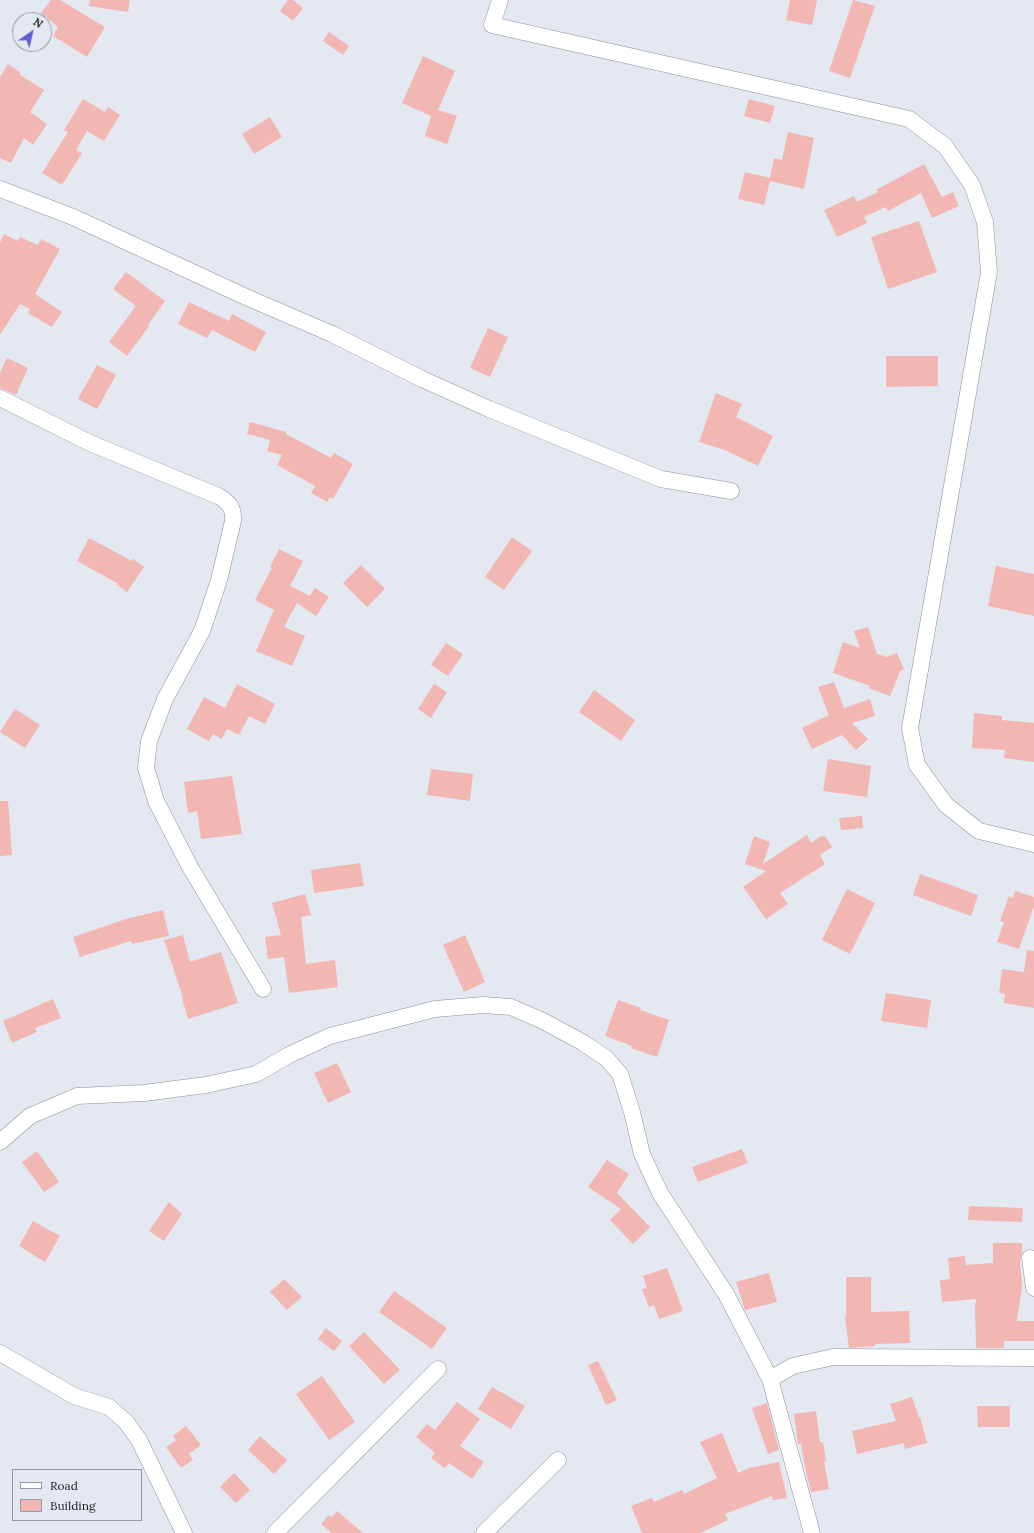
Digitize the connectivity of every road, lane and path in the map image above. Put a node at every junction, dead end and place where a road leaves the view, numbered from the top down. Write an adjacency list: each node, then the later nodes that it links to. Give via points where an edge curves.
1 (500, 0): 5 (street, via 492,26 909,119 945,146 972,185 985,222 988,272 910,728 917,765 946,806 979,831)
2 (0, 189): 4 (street, via 73,217 332,334 489,409 661,479)
3 (0, 398): 6 (street, via 90,443 218,496 228,502 233,512 220,580 202,631 164,699 149,741 146,768 156,801 190,867)
4 (731, 491)
5 (1034, 844)
6 (263, 989)
7 (0, 1142): 13 (street, via 30,1116 77,1096 144,1093 206,1085 256,1074 330,1036 436,1009 482,1005 511,1007 582,1042 606,1058 620,1074 642,1154 660,1193 726,1294)
8 (1030, 1258): 9 (street)
9 (1034, 1288)
10 (0, 1353): 15 (street, via 74,1396 109,1407 126,1422 139,1440)
11 (1034, 1358): 13 (street, via 833,1357 793,1366)
12 (438, 1369): 16 (street)
13 (770, 1379): 18 (street)
14 (558, 1460): 17 (street)
15 (184, 1533)
16 (274, 1533)
17 (484, 1533)
18 (812, 1533)

